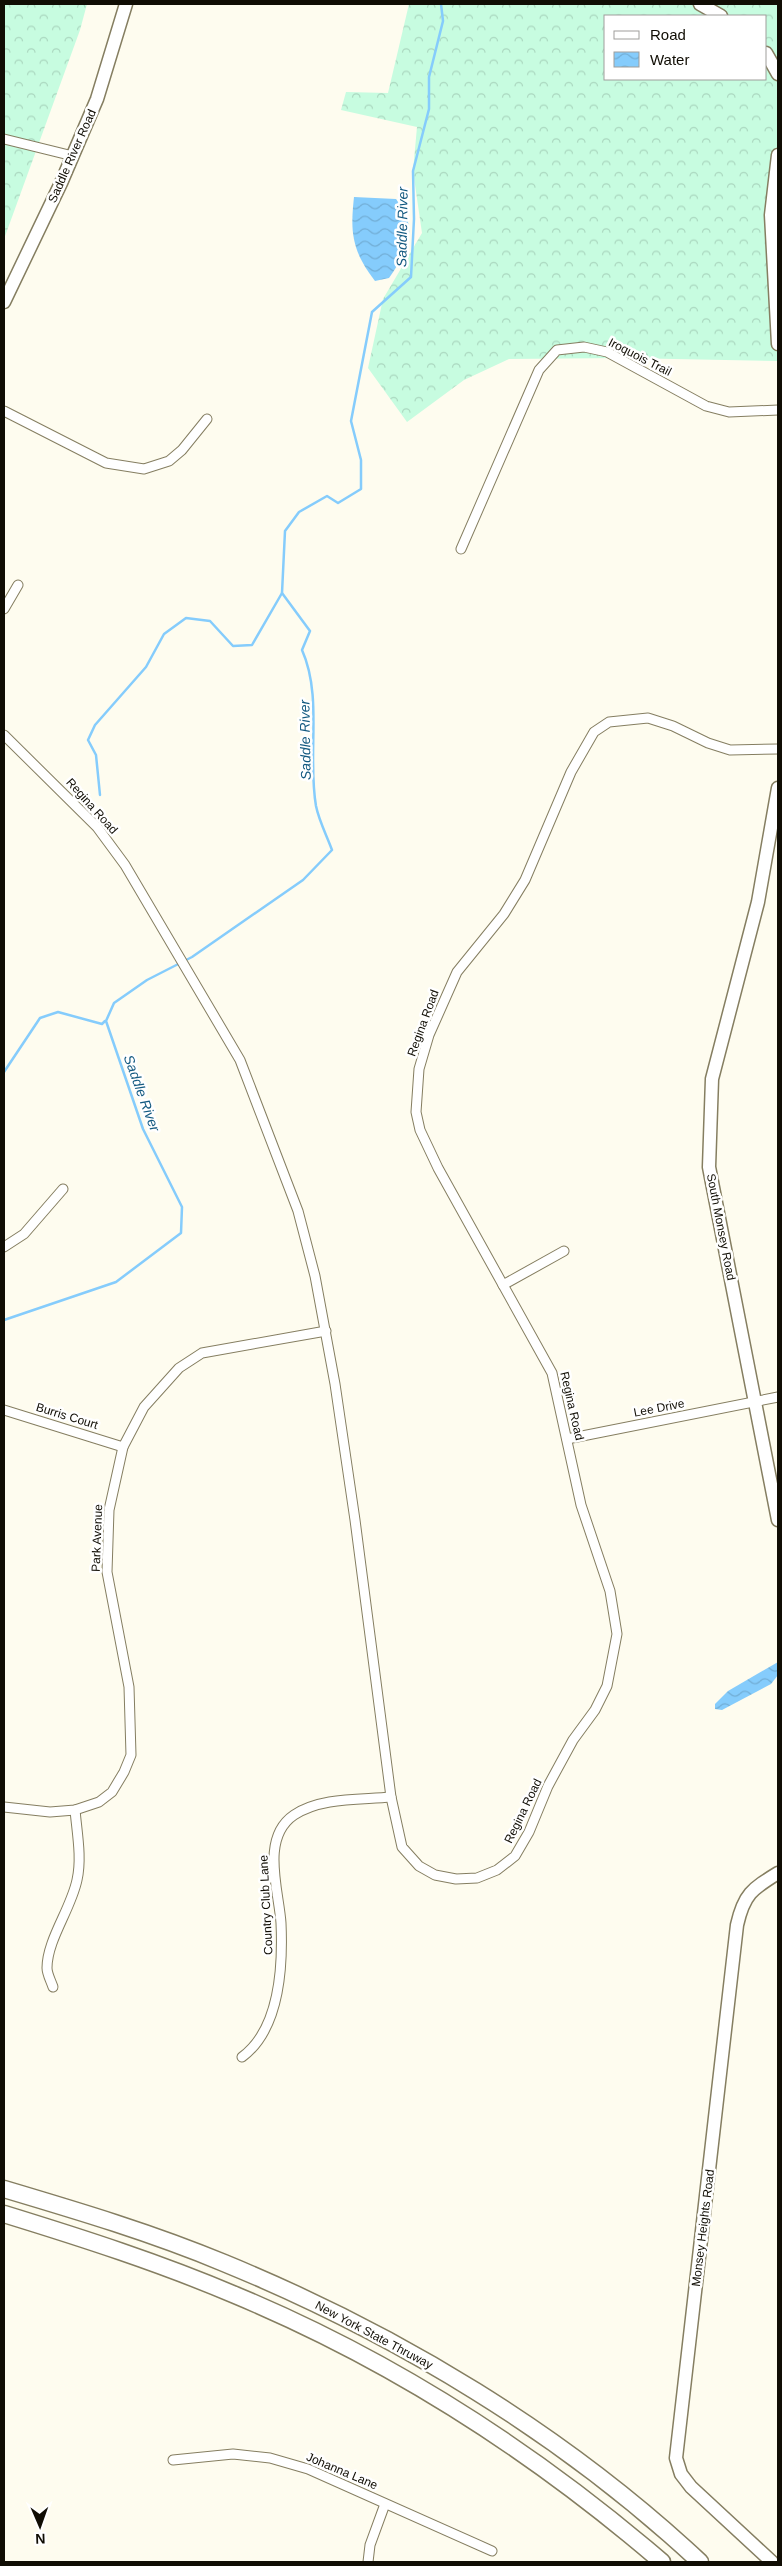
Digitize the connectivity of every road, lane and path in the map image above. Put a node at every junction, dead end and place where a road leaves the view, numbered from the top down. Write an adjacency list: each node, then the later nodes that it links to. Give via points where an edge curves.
1 (126, 4): 8 (street, Saddle River Road, via 97,99)
2 (700, 4): 3 (street)
3 (719, 15)
4 (767, 55): 5 (street)
5 (778, 74)
6 (4, 139): 8 (street)
7 (778, 155): 10 (street, via 771,214)
8 (73, 156): 9 (street, Saddle River Road)
9 (4, 302)
10 (778, 344)
11 (778, 410): 14 (street, Iroquois Trail, via 728,412 706,406 607,352 584,346 557,350 540,370)
12 (4, 411): 13 (street, via 106,462 144,469 169,461)
13 (207, 419)
14 (460, 549)
15 (18, 584): 16 (street)
16 (4, 609)
17 (4, 735): 24 (street, Regina Road, via 97,827 125,865 240,1060 298,1211)
18 (778, 749): 23 (street, Regina Road, via 730,750 648,718 609,722 594,732 571,772 525,880 504,914 457,972 427,1044 420,1069 416,1112 420,1130 438,1168)
19 (778, 788): 26 (street, South Monsey Road, via 758,902 712,1079 709,1167)
20 (64, 1190): 21 (street, via 24,1234)
21 (4, 1247)
22 (564, 1251): 23 (street)
23 (503, 1285): 28 (street, Regina Road, via 552,1373)
24 (326, 1331): 29 (street, Park Avenue, via 202,1353 179,1368 144,1407); 31 (street, Regina Road, via 355,1520)
25 (778, 1397): 26 (street, Lee Drive)
26 (756, 1401): 28 (street, Lee Drive); 30 (street, South Monsey Road)
27 (4, 1410): 29 (street, Burris Court)
28 (567, 1439): 31 (street, Regina Road, via 581,1505 610,1592 617,1634 607,1686 548,1786 515,1856 497,1870 477,1878 456,1879 435,1875 419,1866 402,1847)
29 (123, 1447): 33 (street, Park Avenue, via 109,1510 107,1572 129,1687 131,1754 112,1792 99,1802)
30 (778, 1520)
31 (391, 1797): 36 (street, Country Club Lane, via 317,1805 294,1816 281,1829 275,1849 281,1958 274,2005 265,2031)
32 (4, 1808): 33 (street, Park Avenue, via 50,1812)
33 (76, 1810): 35 (street, via 77,1879 50,1949 47,1970)
34 (778, 1873): 45 (street, Monsey Heights Road, via 747,1894 738,1925 676,2458 681,2474 691,2487)
35 (53, 1987)
36 (242, 2057)
37 (4, 2189): 44 (highway, New York State Thruway, via 223,2262 366,2329 497,2405 620,2494)
38 (4, 2214): 43 (highway, New York State Thruway, via 207,2284 354,2350 441,2400 564,2483)
39 (173, 2460): 40 (street, Johanna Lane, via 232,2454 270,2458 308,2468)
40 (385, 2504): 41 (street, Johanna Lane); 42 (street, via 370,2545)
41 (492, 2551)
42 (368, 2562)
43 (662, 2562)
44 (700, 2562)
45 (772, 2562)

